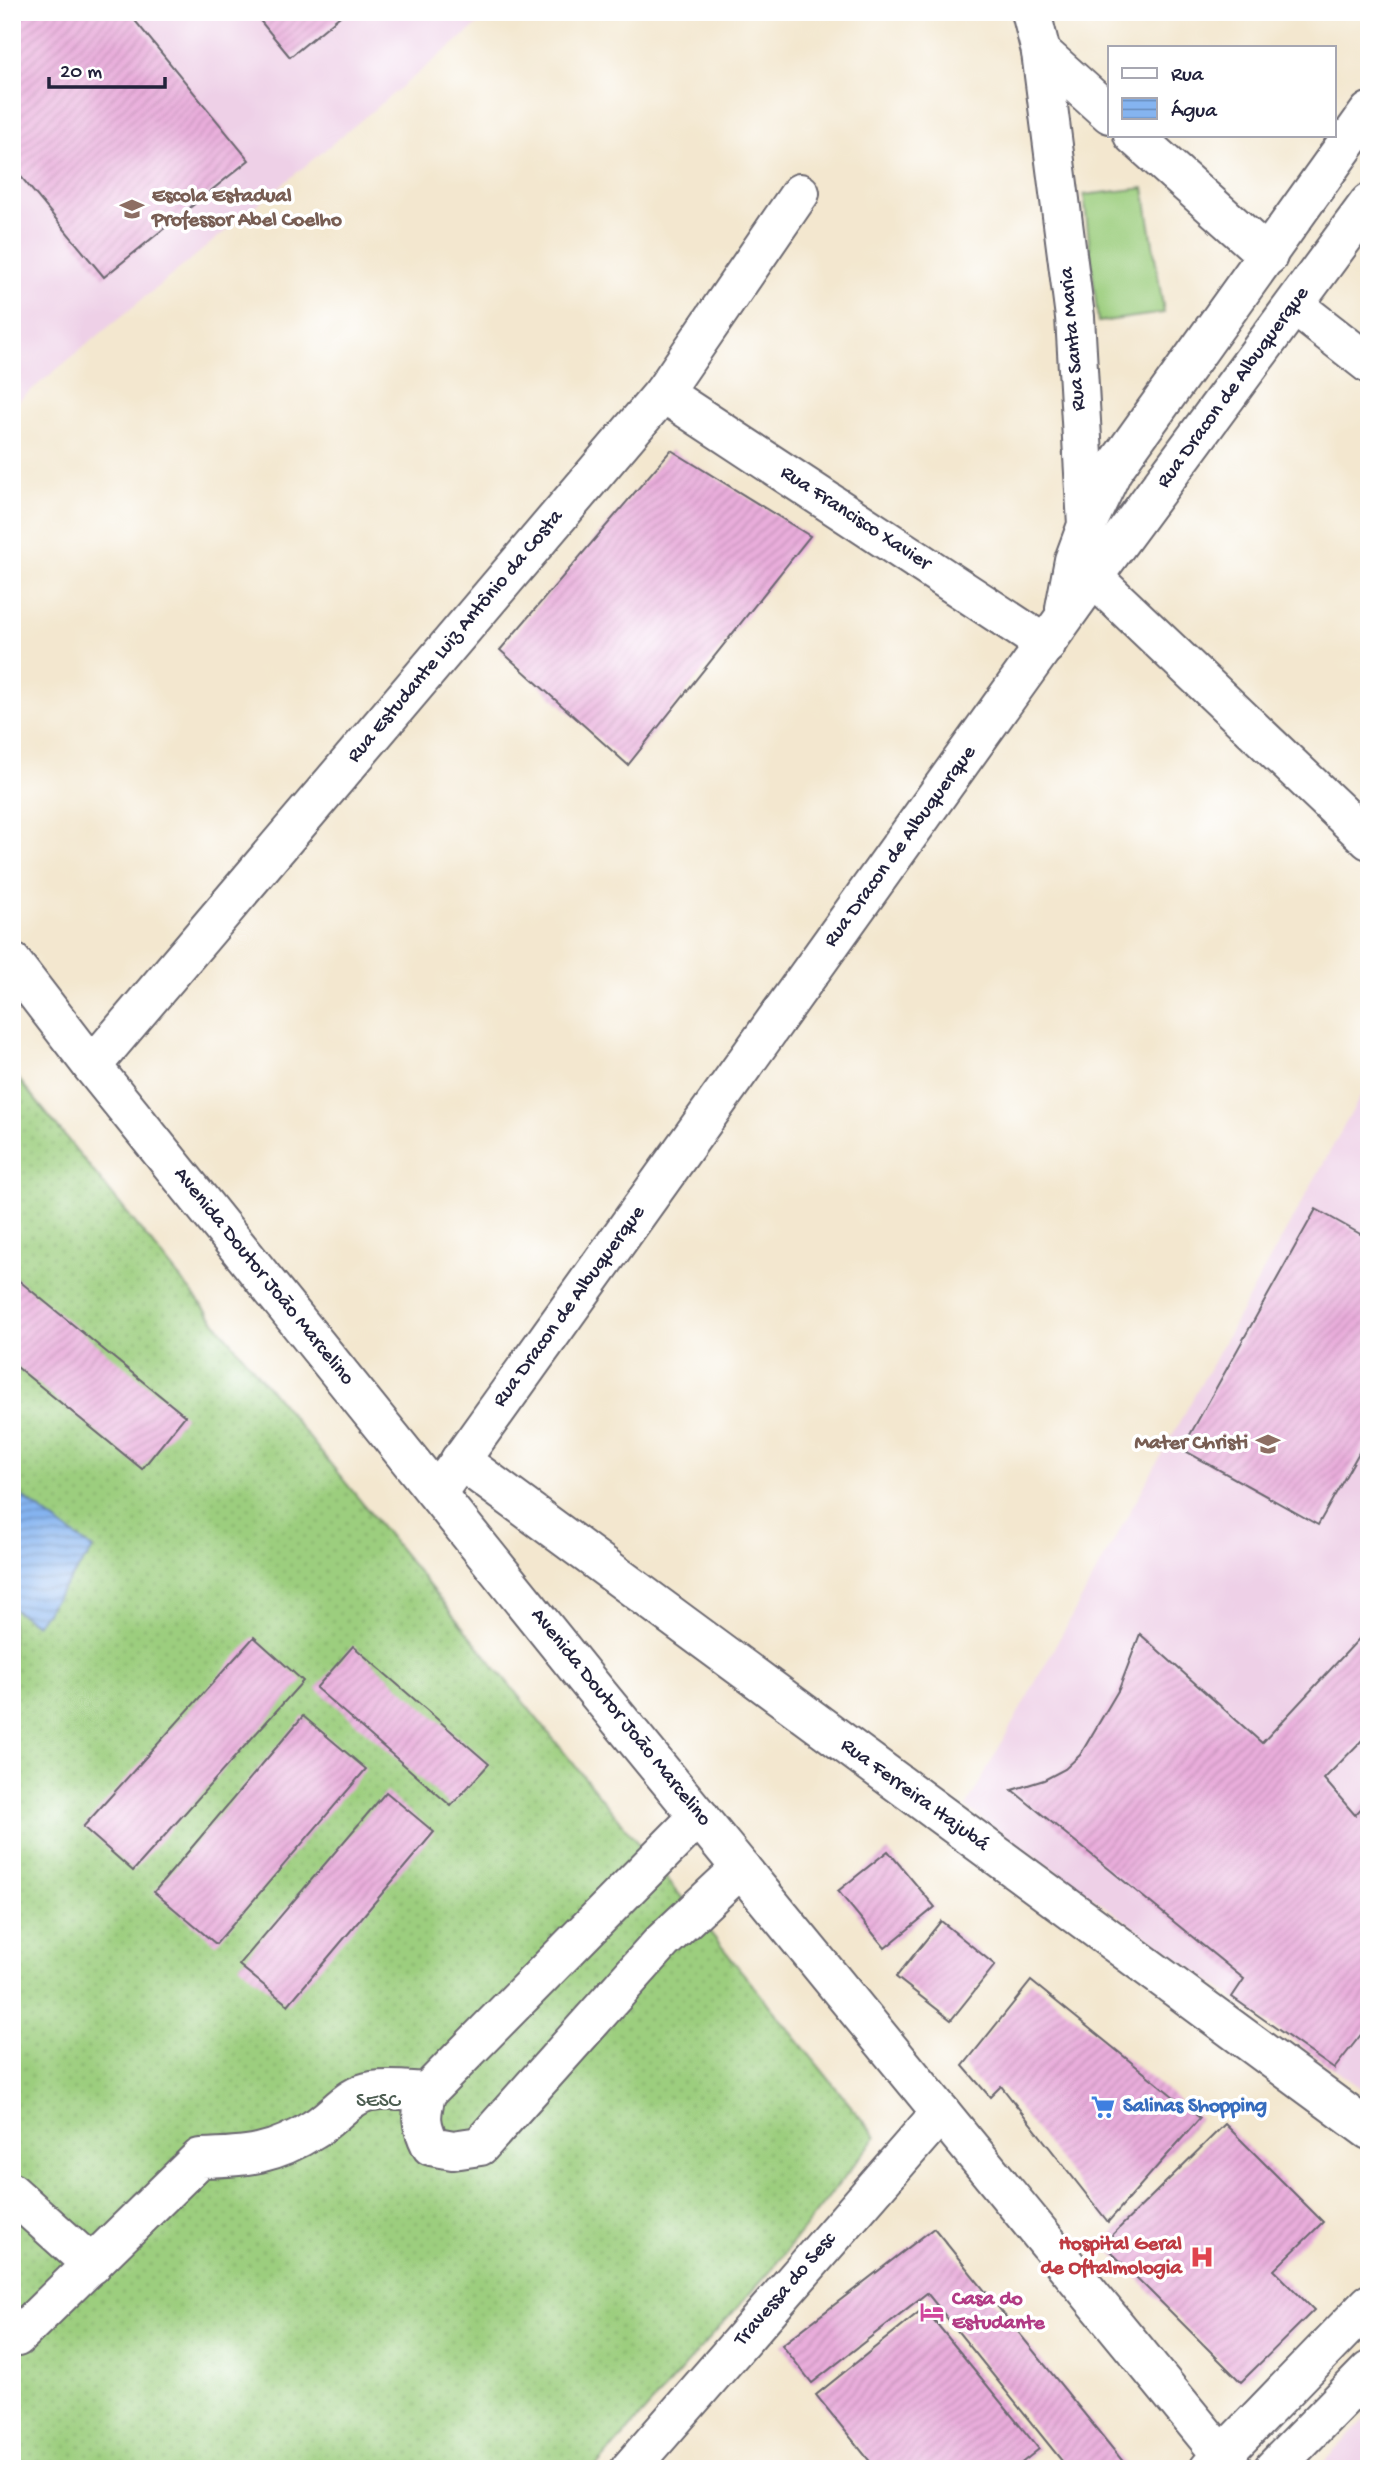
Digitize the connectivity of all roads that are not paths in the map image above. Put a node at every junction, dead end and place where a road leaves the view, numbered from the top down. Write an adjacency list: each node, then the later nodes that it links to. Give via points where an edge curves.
1 (1031, 12): 2 (street, Rua Santa Maria)
2 (1041, 52): 3 (street); 12 (street, Rua Santa Maria, via 1075,317)
3 (1108, 112)
4 (1369, 112): 8 (street)
5 (1134, 136): 8 (street)
6 (800, 193): 11 (street, Rua Estudante Luiz Antônio da Costa)
7 (1369, 204): 9 (street, Rua Dracon de Albuquerque)
8 (1268, 256): 12 (street, via 1113,470)
9 (1295, 306): 10 (street); 12 (street, Rua Dracon de Albuquerque)
10 (1369, 364)
11 (663, 393): 13 (street, Rua Francisco Xavier); 16 (street, Rua Estudante Luiz Antônio da Costa)
12 (1085, 553): 13 (street, Rua Santa Maria); 14 (street)
13 (1054, 634): 17 (street, Rua Dracon de Albuquerque)
14 (1369, 840)
15 (12, 962): 16 (street, Avenida Doutor João Marcelino)
16 (92, 1066): 18 (street, Avenida Doutor João Marcelino)
17 (460, 1460): 18 (street, Rua Dracon de Albuquerque); 23 (street, Rua Ferreira Itajubá)
18 (437, 1493): 19 (street, Avenida Doutor João Marcelino)
19 (699, 1816): 20 (street, Avenida Doutor João Marcelino); 21 (street)
20 (741, 1868): 21 (street, via 662,1942 480,2146 453,2150 431,2146 422,2129); 22 (street, Avenida Doutor João Marcelino)
21 (427, 2092): 25 (street, via 370,2091 282,2148 243,2157 200,2158)
22 (941, 2112): 29 (street, Avenida Doutor João Marcelino); 30 (street, Travessa do Sesc)
23 (1369, 2130)
24 (12, 2193): 25 (street)
25 (92, 2264): 27 (street)
26 (1369, 2304): 29 (street)
27 (17, 2337)
28 (1369, 2371): 31 (street)
29 (1221, 2464)
30 (630, 2469)
31 (1273, 2469)

